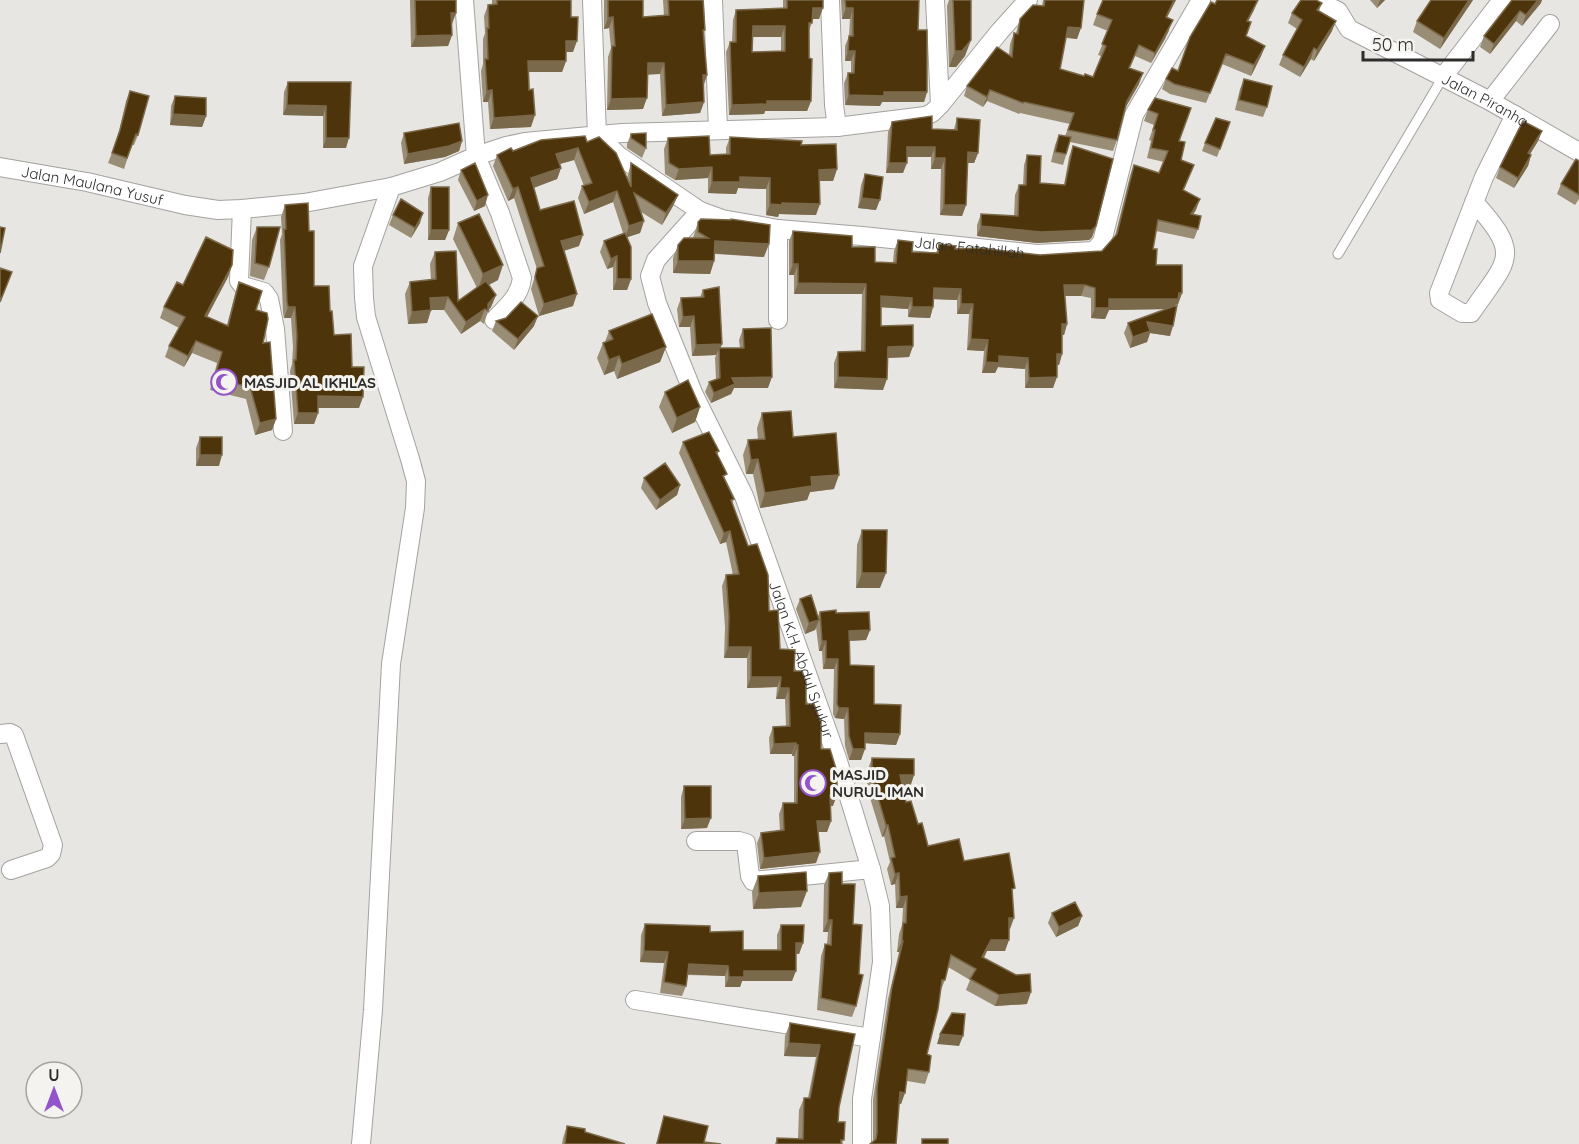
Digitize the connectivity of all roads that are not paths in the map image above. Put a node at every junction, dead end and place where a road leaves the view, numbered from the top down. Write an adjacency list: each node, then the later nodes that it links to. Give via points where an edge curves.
1 (464, 0): 20 (street)
2 (592, 0): 18 (street)
3 (714, 0): 17 (street)
4 (830, 0): 16 (street)
5 (935, 0): 14 (street)
6 (1028, 0): 14 (street)
7 (1201, 0): 26 (street, Jalan Fatahillah, via 1134,115 1102,242 1094,251 1037,254)
8 (1315, 0): 10 (street)
9 (1502, 0): 12 (street)
10 (1333, 4): 12 (street, Jalan Piranha, via 1349,29)
11 (1550, 24): 13 (street)
12 (1443, 77): 13 (street, Jalan Piranha); 27 (lane)
13 (1490, 101): 15 (street, Jalan Piranha)
14 (939, 105): 16 (street, Jalan Maulana Yusuf, via 925,116)
15 (1515, 115): 19 (street, Jalan Piranha); 23 (street)
16 (837, 128): 17 (street, Jalan Maulana Yusuf)
17 (718, 130): 18 (street, Jalan Maulana Yusuf)
18 (597, 135): 20 (street, Jalan Maulana Yusuf, via 525,142); 25 (street, Jalan Fatahillah, via 613,152)
19 (1579, 152)
20 (476, 156): 22 (street, Jalan Maulana Yusuf); 28 (street, via 501,213 522,278 515,298)
21 (0, 167): 24 (street, Jalan Maulana Yusuf, via 184,205)
22 (391, 187): 24 (street, Jalan Maulana Yusuf, via 304,203); 37 (street, via 363,266 364,298 366,317 416,481 391,664 373,1010)
23 (1474, 202): 23 (street, via 1438,293 1440,300 1462,313 1472,313 1504,265 1506,247 1494,224)
24 (242, 209): 30 (street, via 239,281 269,298)
25 (700, 211): 26 (street, Jalan Fatahillah); 33 (street, Jalan K.H. Abdul Syukur, via 656,260 650,276 654,295 694,395 744,496 837,758)
26 (778, 230): 29 (street)
27 (1338, 254)
28 (494, 320)
29 (778, 320)
30 (283, 431)
31 (0, 734): 34 (street, via 14,735 53,845 47,858)
32 (696, 841): 33 (street, via 746,843 753,881)
33 (871, 869): 36 (street, Jalan K.H. Abdul Syukur, via 880,906 882,962)
34 (11, 870)
35 (635, 1000): 36 (street)
36 (871, 1038): 38 (street, Jalan K.H. Abdul Syukur, via 862,1099)
37 (361, 1144)
38 (862, 1144)

